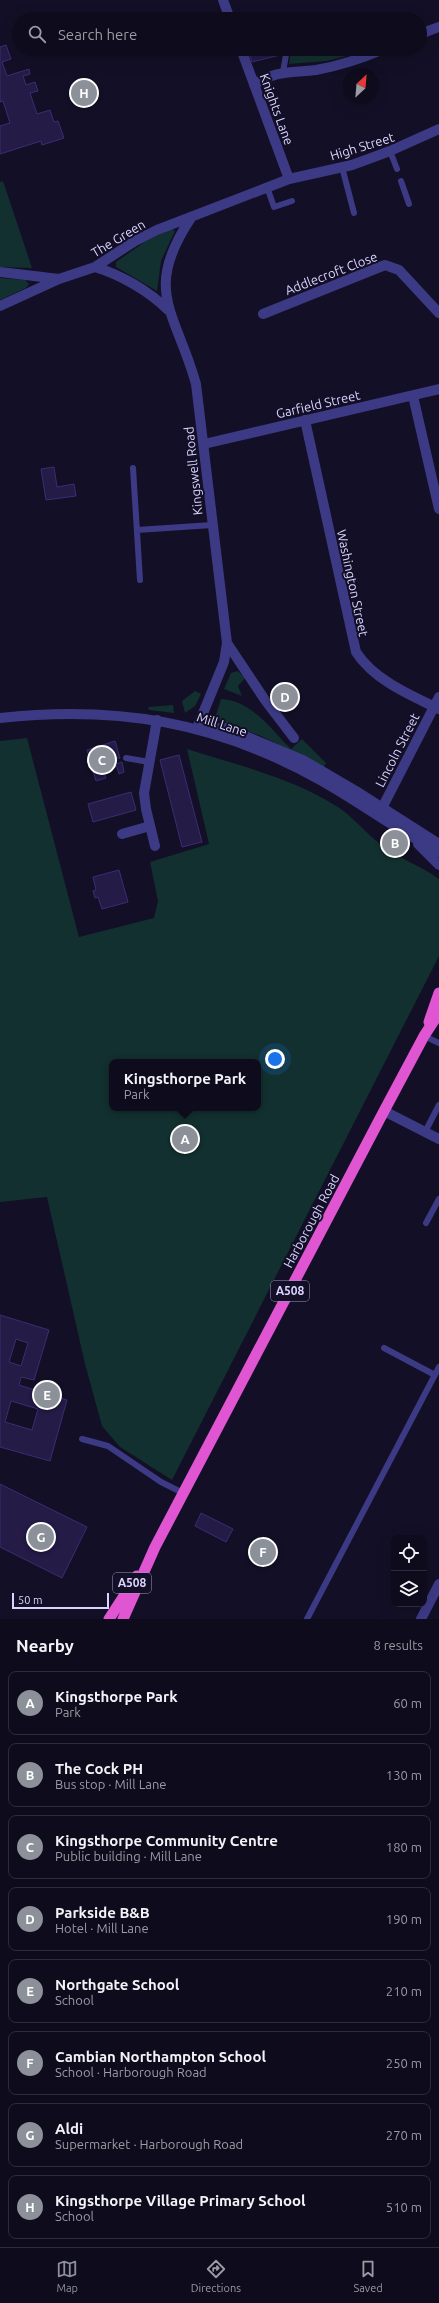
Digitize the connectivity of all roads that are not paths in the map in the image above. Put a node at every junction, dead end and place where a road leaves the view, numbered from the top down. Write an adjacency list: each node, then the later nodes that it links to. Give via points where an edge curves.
1 (223, 0): 2 (street)
2 (227, 12)
3 (439, 27): 4 (street)
4 (427, 31)
5 (244, 56): 9 (street, Knights Lane)
6 (286, 56): 8 (lane)
7 (361, 56): 8 (street, via 316,70)
8 (283, 72): 9 (street, via 265,77)
9 (254, 85): 14 (street, Knights Lane)
10 (439, 129): 11 (street, High Street)
11 (390, 151): 12 (street, High Street); 13 (lane)
12 (342, 167): 14 (street, High Street); 19 (lane)
13 (397, 169)
14 (289, 179): 16 (street, The Green)
15 (401, 181): 18 (lane)
16 (267, 187): 17 (lane, via 274,207); 20 (street, The Green)
17 (292, 201)
18 (410, 204)
19 (354, 213)
20 (191, 218): 21 (street, The Green, via 135,241); 25 (street, Kingswell Road, via 172,249 168,262 165,283)
21 (95, 267): 23 (street, The Green); 25 (street, via 134,285 158,300)
22 (0, 272): 23 (street, The Green)
23 (59, 279): 24 (street)
24 (0, 306)
25 (168, 310): 31 (street, Kingswell Road, via 190,361 196,384)
26 (439, 313): 27 (street, Addlecroft Close, via 399,270 386,265)
27 (262, 314)
28 (439, 389): 29 (street, Garfield Street)
29 (413, 396): 30 (street, Garfield Street); 33 (street)
30 (305, 420): 31 (street, Garfield Street); 39 (street, Washington Street, via 356,652 364,666 374,674)
31 (204, 444): 34 (street, Kingswell Road)
32 (133, 468): 35 (lane)
33 (439, 508)
34 (212, 525): 35 (lane); 37 (street, Kingswell Road)
35 (137, 530): 36 (lane)
36 (140, 580)
37 (227, 643): 42 (street, Kingswell Road, via 224,662); 43 (street)
38 (439, 697): 39 (street, Lincoln Street)
39 (437, 708): 46 (street, Lincoln Street)
40 (0, 718): 41 (street, Mill Lane, via 85,714)
41 (157, 720): 42 (street, Mill Lane); 45 (street)
42 (197, 728): 46 (street, Mill Lane, via 234,740 287,763)
43 (294, 738)
44 (126, 758): 45 (lane)
45 (149, 762): 47 (street, via 144,793)
46 (380, 811): 49 (street, Mill Lane); 50 (street)
47 (150, 826): 48 (street); 51 (street)
48 (122, 834)
49 (413, 838): 52 (street, Mill Lane); 53 (street, Mill Lane)
50 (439, 844)
51 (155, 846)
52 (439, 852)
53 (439, 865)
54 (439, 993): 56 (highway, Harborough Road / A508)
55 (439, 1013): 56 (highway, Harborough Road / A508)
56 (424, 1036): 57 (lane); 59 (highway, Harborough Road / A508)
57 (439, 1043)
58 (439, 1105): 60 (lane)
59 (384, 1111): 60 (street); 68 (highway, Harborough Road / A508)
60 (425, 1132): 61 (street)
61 (439, 1139)
62 (439, 1199): 63 (lane)
63 (426, 1223)
64 (384, 1348): 66 (lane)
65 (439, 1367): 66 (lane)
66 (435, 1375): 73 (lane)
67 (82, 1439): 68 (lane, via 108,1446 161,1482)
68 (183, 1493): 69 (highway, Harborough Road / A508)
69 (156, 1547): 71 (highway, A508); 72 (highway, A508)
70 (439, 1584): 74 (street)
71 (109, 1619)
72 (123, 1619)
73 (307, 1619)
74 (421, 1619)

